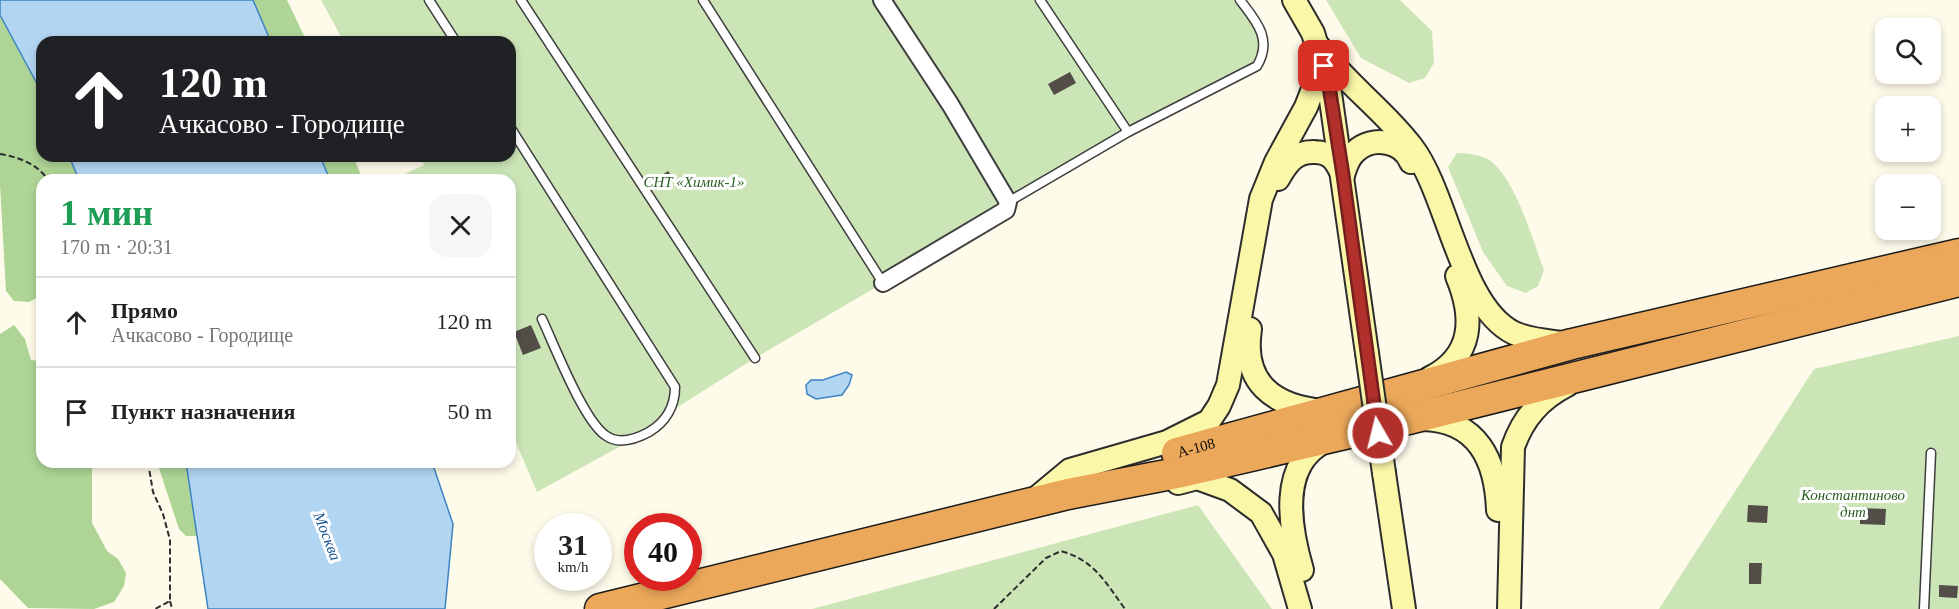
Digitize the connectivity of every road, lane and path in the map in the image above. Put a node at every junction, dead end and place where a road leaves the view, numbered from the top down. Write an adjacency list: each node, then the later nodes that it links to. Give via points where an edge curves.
1 (429, 0): 8 (lane)
2 (521, 0): 21 (lane)
3 (703, 0): 18 (lane)
4 (882, 0): 15 (street)
5 (1040, 0): 10 (lane)
6 (1240, 0): 10 (lane, via 1264,40 1264,55 1257,66)
7 (1294, 0): 9 (street)
8 (452, 36)
9 (1319, 47): 14 (street); 20 (street, via 1333,67 1414,148 1484,306 1515,333); 28 (street, via 1313,89 1261,199 1228,385 1219,406 1209,421 1167,442 1070,470)
10 (1128, 132): 15 (lane)
11 (516, 136): 19 (lane, via 675,387 670,412 659,425 632,440 607,437 591,421)
12 (0, 154): 13 (path, via 13,156)
13 (44, 174)
14 (1343, 175): 23 (street, via 1348,159 1362,146 1379,141 1402,150 1409,157 1460,283 1468,316 1467,336 1457,358 1442,372); 25 (street, via 1334,160 1319,152 1300,153 1286,165 1270,200 1248,344 1249,362 1256,379 1272,394); 37 (street, bridge)
15 (1008, 202): 18 (street, via 1006,210)
16 (1959, 254): 20 (highway, А-108)
17 (1959, 281): 22 (highway, А-108)
18 (883, 283)
19 (542, 319)
20 (1572, 344): 23 (highway, А-108)
21 (755, 358)
22 (1581, 377): 24 (highway, А-108); 39 (street, via 1545,398 1519,428 1513,447)
23 (1407, 390): 25 (highway, А-108)
24 (1409, 419): 25 (highway, А-108); 38 (street, via 1456,425 1471,434 1492,465 1497,485)
25 (1336, 422): 28 (highway, А-108, via 1182,472); 36 (street, via 1321,444 1305,457 1291,498 1296,549)
26 (1931, 453): 40 (lane)
27 (149, 468): 29 (path, via 170,540)
28 (1029, 504): 32 (highway, А-108); 35 (street, via 1069,508 1197,478 1230,490 1261,513 1284,554)
29 (170, 601): 30 (path); 31 (path)
30 (155, 609)
31 (172, 609)
32 (600, 609)
33 (994, 609): 34 (path, via 1046,558 1061,551 1078,556 1094,568)
34 (1125, 609)
35 (1300, 609)
36 (1314, 609)
37 (1404, 609)
38 (1498, 609)
39 (1509, 609)
40 (1924, 609)

